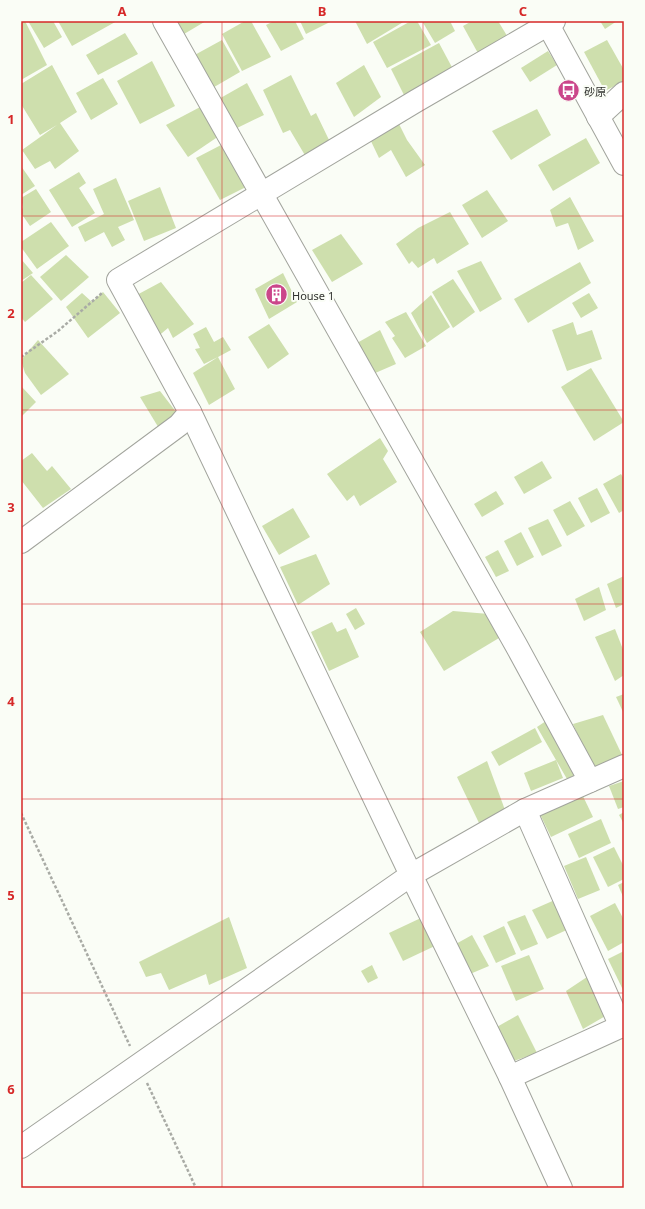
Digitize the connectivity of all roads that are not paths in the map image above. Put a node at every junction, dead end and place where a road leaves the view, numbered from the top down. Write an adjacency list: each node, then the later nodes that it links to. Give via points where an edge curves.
1 (164, 21): 6 (street)
2 (549, 22): 4 (street); 6 (street)
3 (624, 93): 4 (street)
4 (598, 117): 5 (street)
5 (624, 164)
6 (262, 193): 7 (street, via 118,280); 10 (street)
7 (190, 412): 8 (street, via 179,426); 12 (street)
8 (21, 542)
9 (624, 766): 10 (street)
10 (590, 781): 11 (street)
11 (525, 810): 12 (street); 13 (street)
12 (411, 875): 14 (street); 15 (street)
13 (622, 1026): 14 (street)
14 (510, 1077): 16 (street)
15 (21, 1147)
16 (561, 1188)

